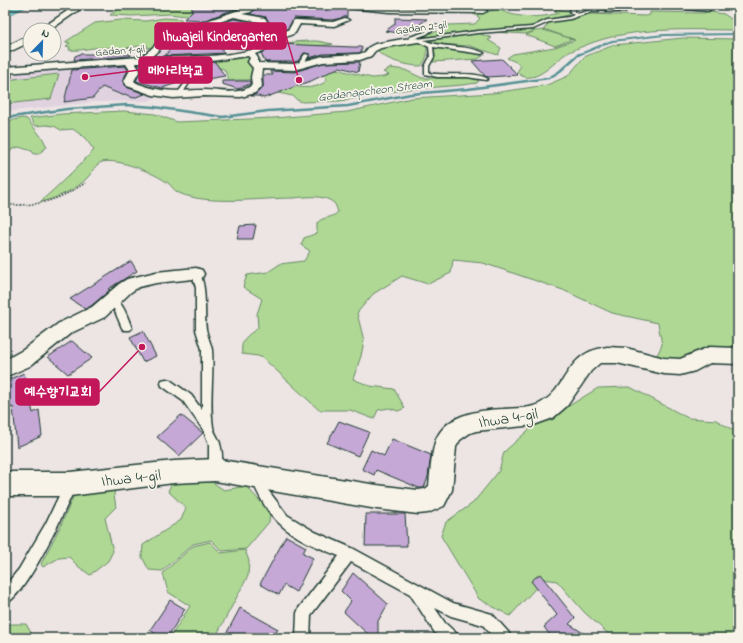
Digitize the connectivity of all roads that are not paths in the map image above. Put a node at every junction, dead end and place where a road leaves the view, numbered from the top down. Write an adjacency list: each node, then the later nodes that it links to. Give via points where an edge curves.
1 (82, 5): 17 (main road)
2 (91, 5): 18 (main road)
3 (253, 5): 4 (lane); 14 (street, via 248,10)
4 (269, 5)
5 (339, 5): 11 (street, via 389,10)
6 (573, 5): 15 (lane, via 572,12)
7 (643, 5): 9 (lane, via 708,10)
8 (734, 5): 10 (main road)
9 (704, 6)
10 (738, 7)
11 (432, 8): 12 (street)
12 (483, 11)
13 (623, 12): 15 (lane, Gadan 2-gil, via 591,11)
14 (234, 15): 22 (street, via 262,20 271,35); 34 (street, via 168,37)
15 (577, 15): 20 (lane, Gadan 2-gil, via 548,21 533,28)
16 (345, 20): 22 (street, Gadan 1-gil, via 334,24 297,22 292,31)
17 (56, 22)
18 (62, 25)
19 (435, 26): 23 (lane, via 411,38)
20 (483, 32): 21 (lane); 23 (lane, Gadan 2-gil)
21 (496, 35)
22 (279, 38): 27 (street, Gadan 1-gil)
23 (414, 40): 26 (lane); 38 (street, Gadan 2-gil, via 378,46 365,56 323,59)
24 (22, 42): 29 (main road)
25 (237, 42): 27 (lane)
26 (430, 45): 31 (lane); 40 (lane, via 432,57 427,66 427,74)
27 (268, 46): 30 (street, Gadan 1-gil)
28 (22, 48): 33 (main road)
29 (5, 51)
30 (250, 53): 35 (street, Gadan 1-gil); 37 (street, via 254,58 253,64)
31 (482, 53)
32 (307, 55): 38 (lane)
33 (5, 57)
34 (142, 60): 35 (street, Gadan 1-gil); 36 (street, Gadan 1-gil)
35 (197, 60): 41 (lane, via 187,76 187,84)
36 (129, 61): 39 (street, Gadan 1-gil); 41 (street, via 135,70 129,78 130,84 164,95)
37 (258, 66): 38 (street, Gadan 2-gil); 41 (street, via 257,86 251,91 241,94)
38 (298, 66)
39 (6, 75)
40 (486, 79)
41 (179, 95)
42 (196, 274): 43 (street, via 133,283 124,288); 48 (lane, via 200,288 201,330 207,349)
43 (113, 301): 44 (lane); 46 (street, via 102,310 65,328 17,365)
44 (126, 328)
45 (738, 356): 50 (street, Ihwa 4-gil, via 705,356 684,367 672,367 619,355 594,356 562,397 547,411 478,420 455,431 445,445 440,490 428,501 377,497)
46 (5, 369)
47 (166, 383): 48 (lane, via 188,398)
48 (208, 428): 49 (lane, via 215,444)
49 (215, 470): 50 (street, Ihwa 4-gil); 52 (street, Ihwa 4-gil)
50 (257, 477): 53 (lane, via 264,494 283,518 310,537)
51 (5, 484): 52 (street, Ihwa 4-gil)
52 (70, 484): 55 (lane, via 24,574)
53 (349, 554): 54 (lane); 56 (lane, via 304,612)
54 (414, 588): 57 (lane, via 440,628); 58 (lane, via 451,609 487,619)
55 (5, 597)
56 (303, 638)
57 (451, 638)
58 (504, 638)

